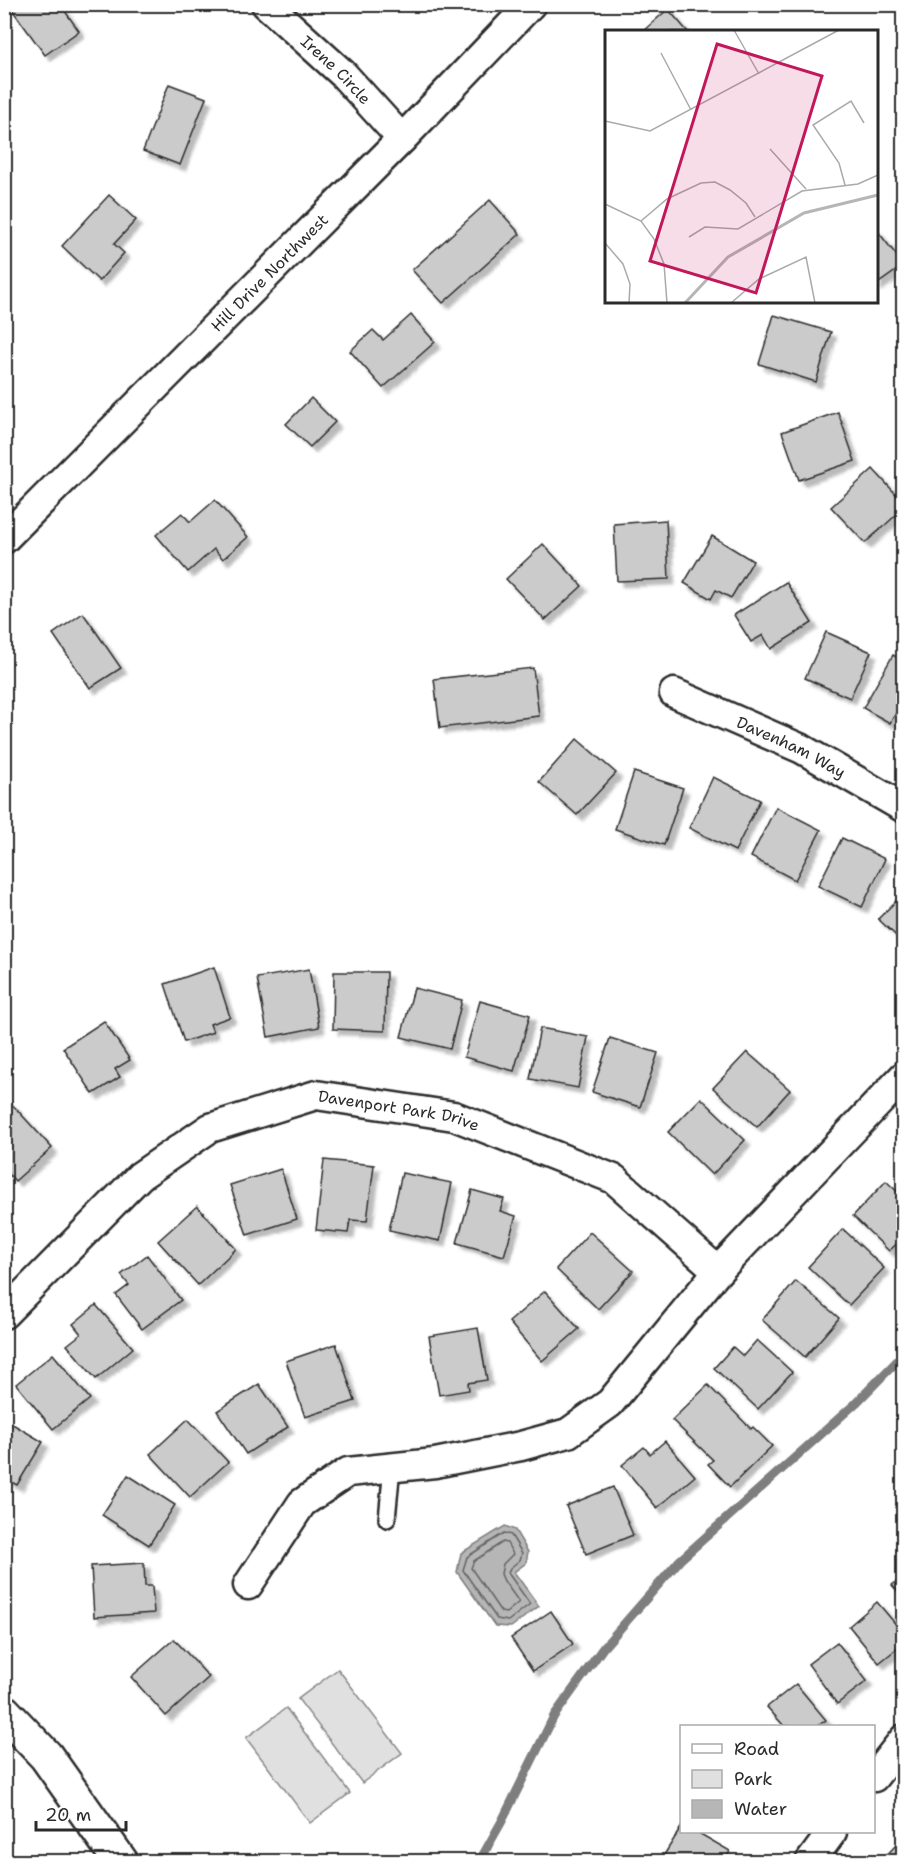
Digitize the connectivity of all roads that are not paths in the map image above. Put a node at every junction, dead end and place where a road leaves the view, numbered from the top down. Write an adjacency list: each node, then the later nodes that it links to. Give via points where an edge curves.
1 (266, 4): 3 (street, Irene Circle, via 344,74)
2 (531, 4): 3 (street, Hill Drive Northwest)
3 (402, 140): 4 (street, Hill Drive Northwest)
4 (4, 539)
5 (674, 693): 6 (street, Davenham Way, via 802,749)
6 (903, 808)
7 (903, 1076): 8 (street)
8 (718, 1271): 9 (street, Davenport Park Drive, via 614,1179 454,1116 316,1095 210,1128 140,1176); 10 (street, via 610,1403 568,1433 435,1463)
9 (4, 1314)
10 (392, 1467): 11 (lane); 12 (street, via 348,1472 302,1503)
11 (387, 1519)
12 (248, 1585)
13 (4, 1712): 17 (street, via 46,1756)
14 (903, 1739): 15 (street)
15 (875, 1774)
16 (831, 1833): 18 (street)
17 (121, 1862)
18 (810, 1862)

